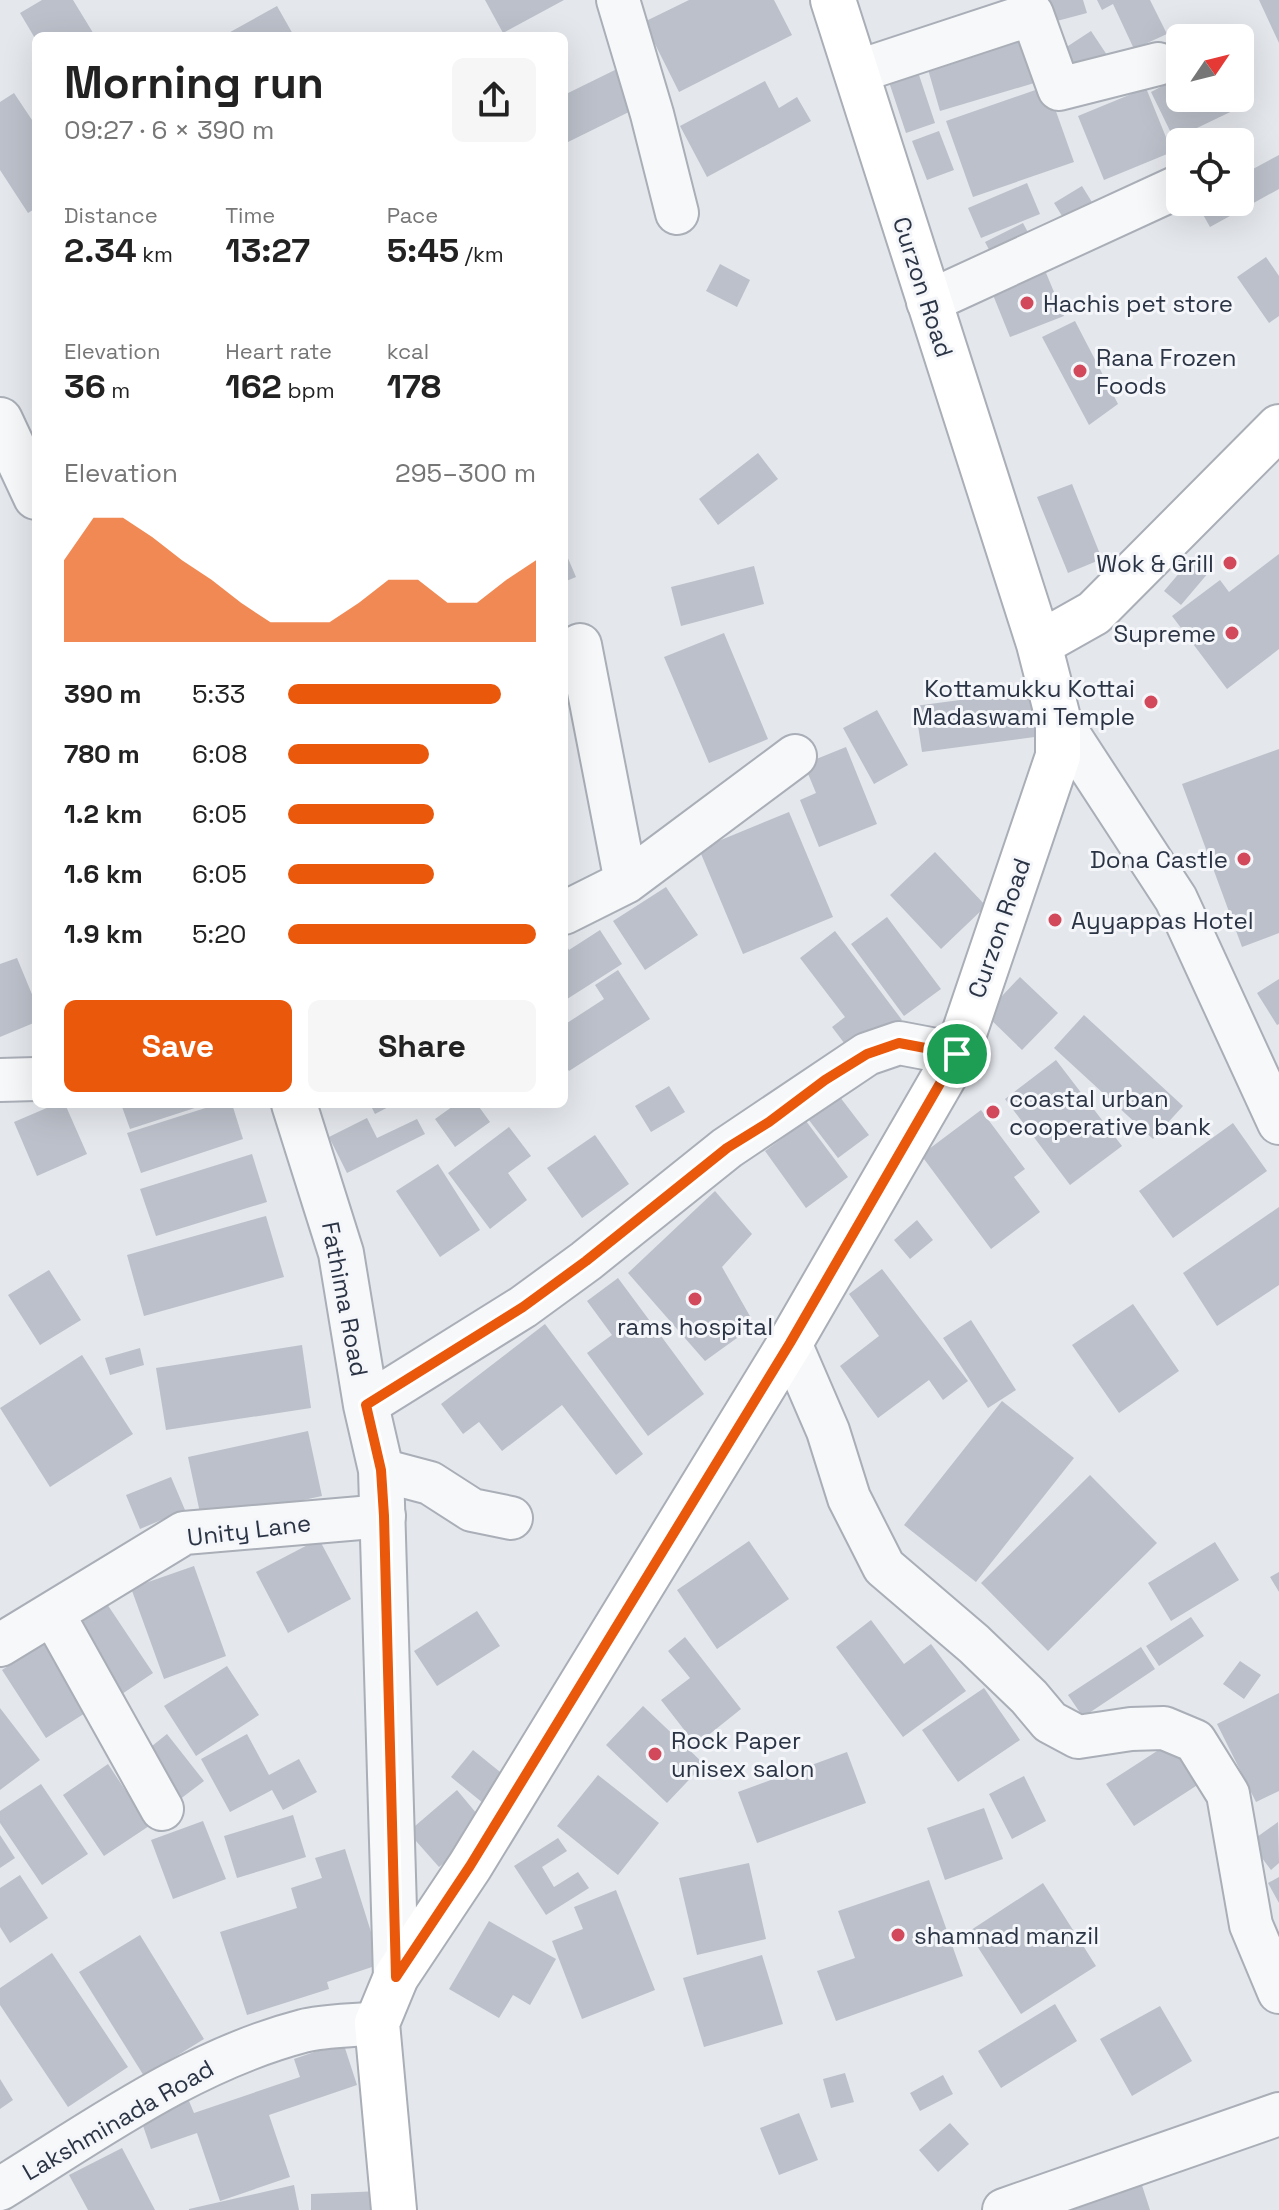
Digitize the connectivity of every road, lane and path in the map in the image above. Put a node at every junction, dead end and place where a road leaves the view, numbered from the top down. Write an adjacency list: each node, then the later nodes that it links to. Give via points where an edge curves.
1 (618, 0): 7 (street)
2 (833, 0): 5 (main road, Curzon Road)
3 (1029, 7): 4 (street, via 1059,89); 5 (street)
4 (1158, 64)
5 (856, 72): 8 (main road, Curzon Road)
6 (1166, 192): 8 (street)
7 (677, 213)
8 (928, 302): 12 (main road, Curzon Road)
9 (0, 420): 11 (street)
10 (1279, 427): 12 (main road, via 1094,613)
11 (32, 488)
12 (1039, 644): 14 (main road, Curzon Road)
13 (580, 645): 16 (street)
14 (1058, 718): 18 (main road, Curzon Road, via 1058,756); 22 (street, via 1176,899)
15 (795, 756): 16 (street)
16 (626, 882): 17 (street)
17 (568, 911)
18 (957, 1054): 23 (main road, Curzon Road); 24 (street, via 899,1043 867,1054 727,1148 523,1307)
19 (32, 1079): 20 (street)
20 (0, 1080)
21 (295, 1108): 24 (street, Fathima Road, via 341,1253)
22 (1279, 1123)
23 (790, 1343): 31 (main road, Curzon Road, via 470,1866); 32 (street, via 828,1431 849,1498 884,1567 974,1644 1050,1722 1078,1737 1164,1728 1195,1741 1228,1794 1251,1925)
24 (366, 1405): 25 (street, Fathima Road)
25 (381, 1470): 26 (street, Fathima Road); 27 (street, via 430,1483 472,1510)
26 (384, 1516): 28 (street, Unity Lane, via 184,1533); 31 (street, Fathima Road)
27 (511, 1518)
28 (53, 1614): 29 (street, Unity Lane); 30 (street)
29 (0, 1645)
30 (162, 1809)
31 (396, 1977): 33 (main road, Curzon Road)
32 (1279, 1992)
33 (377, 2023): 35 (street, Lakshminada Road, via 306,2030 230,2055 163,2089); 36 (main road)
34 (1279, 2114): 37 (street)
35 (0, 2189)
36 (394, 2210)
37 (1004, 2210)

